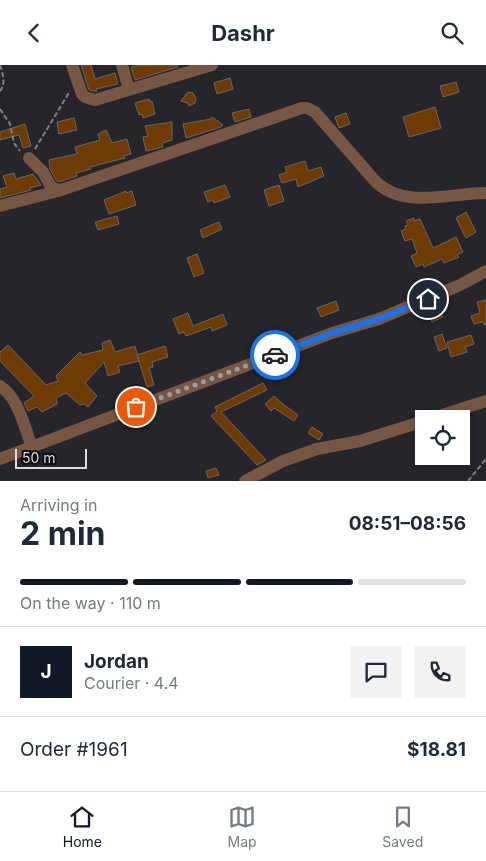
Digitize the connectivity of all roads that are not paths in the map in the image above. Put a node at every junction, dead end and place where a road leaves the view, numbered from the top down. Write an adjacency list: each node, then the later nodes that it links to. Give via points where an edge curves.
1 (72, 65): 4 (street, via 82,94 90,99)
2 (122, 65): 4 (street)
3 (207, 66): 4 (street)
4 (129, 90)
5 (29, 158): 6 (street)
6 (58, 191): 7 (street, via 307,108 315,112 383,189 393,194 422,198); 8 (street)
7 (486, 193)
8 (0, 206)
9 (486, 271): 14 (street, via 379,319 332,333)
10 (0, 386): 14 (street, via 13,398)
11 (486, 401): 12 (street)
12 (458, 410)
13 (415, 424): 16 (street, via 360,441 318,449 283,461)
14 (32, 447): 15 (street)
15 (0, 459)
16 (245, 481)

